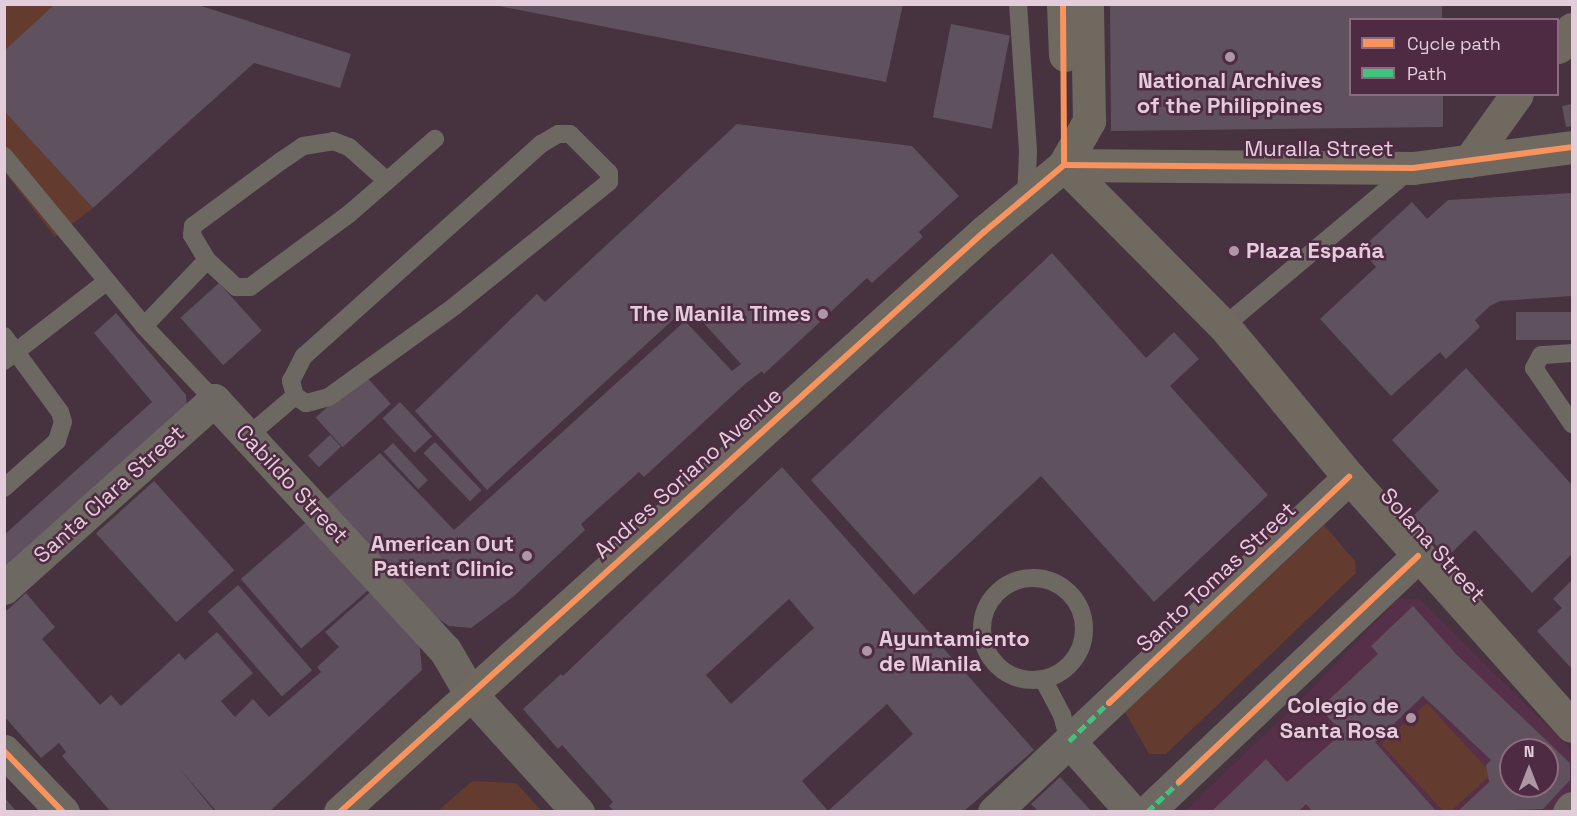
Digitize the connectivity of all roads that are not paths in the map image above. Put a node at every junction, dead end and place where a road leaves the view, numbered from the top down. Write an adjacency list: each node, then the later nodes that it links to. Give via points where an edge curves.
1 (1018, 4): 14 (lane, via 1028,152)
2 (1063, 4): 11 (street)
3 (1087, 4): 11 (street, via 1089,121)
4 (1572, 29): 5 (street)
5 (1559, 44)
6 (1516, 96): 10 (street)
7 (435, 140): 13 (lane)
8 (1572, 147): 10 (street, Muralla Street)
9 (4, 156): 16 (lane, Cabildo Street)
10 (1469, 161): 12 (street, Muralla Street)
11 (1064, 165): 12 (street, Muralla Street); 14 (street, Andres Soriano Avenue); 18 (street, Solana Street)
12 (1413, 168): 18 (lane)
13 (387, 181): 15 (lane, via 250,287 236,287); 15 (lane, via 349,147 333,141 303,146 193,226 192,234)
14 (1026, 197): 31 (street, Andres Soriano Avenue)
15 (207, 260): 17 (lane)
16 (107, 281): 17 (lane, Cabildo Street); 21 (lane)
17 (144, 326): 23 (lane, Cabildo Street)
18 (1224, 326): 26 (street, Solana Street)
19 (4, 336): 21 (lane)
20 (1572, 353): 24 (lane, via 1541,355 1534,368)
21 (10, 356): 27 (lane, via 60,412 62,430 57,441)
22 (295, 396): 22 (lane, via 291,381 304,356 541,144 558,134 570,134 609,173 609,182 455,306 329,397 306,403); 25 (lane)
23 (214, 400): 25 (street, Cabildo Street); 29 (street, Santa Clara Street)
24 (1572, 424)
25 (248, 436): 31 (street, Cabildo Street, via 445,650)
26 (1349, 477): 28 (street, Solana Street); 33 (street, Santo Tomas Street)
27 (4, 488)
28 (1418, 556): 32 (street, Solana Street); 41 (street)
29 (4, 588)
30 (1043, 679): 30 (lane, via 1071,664 1082,643 1084,619 1078,603 1062,586 1040,578 1023,578 995,594 982,623 982,639 988,654 1005,671 1027,680); 33 (lane, via 1062,715)
31 (470, 693): 37 (street, Andres Soriano Avenue); 38 (street, Cabildo Street)
32 (1572, 726)
33 (1069, 741): 39 (street, Santo Tomas Street); 40 (street)
34 (4, 751): 36 (street)
35 (1572, 808): 42 (street)
36 (63, 812)
37 (340, 812)
38 (578, 812)
39 (994, 812)
40 (1132, 812)
41 (1147, 812)
42 (1569, 812)

